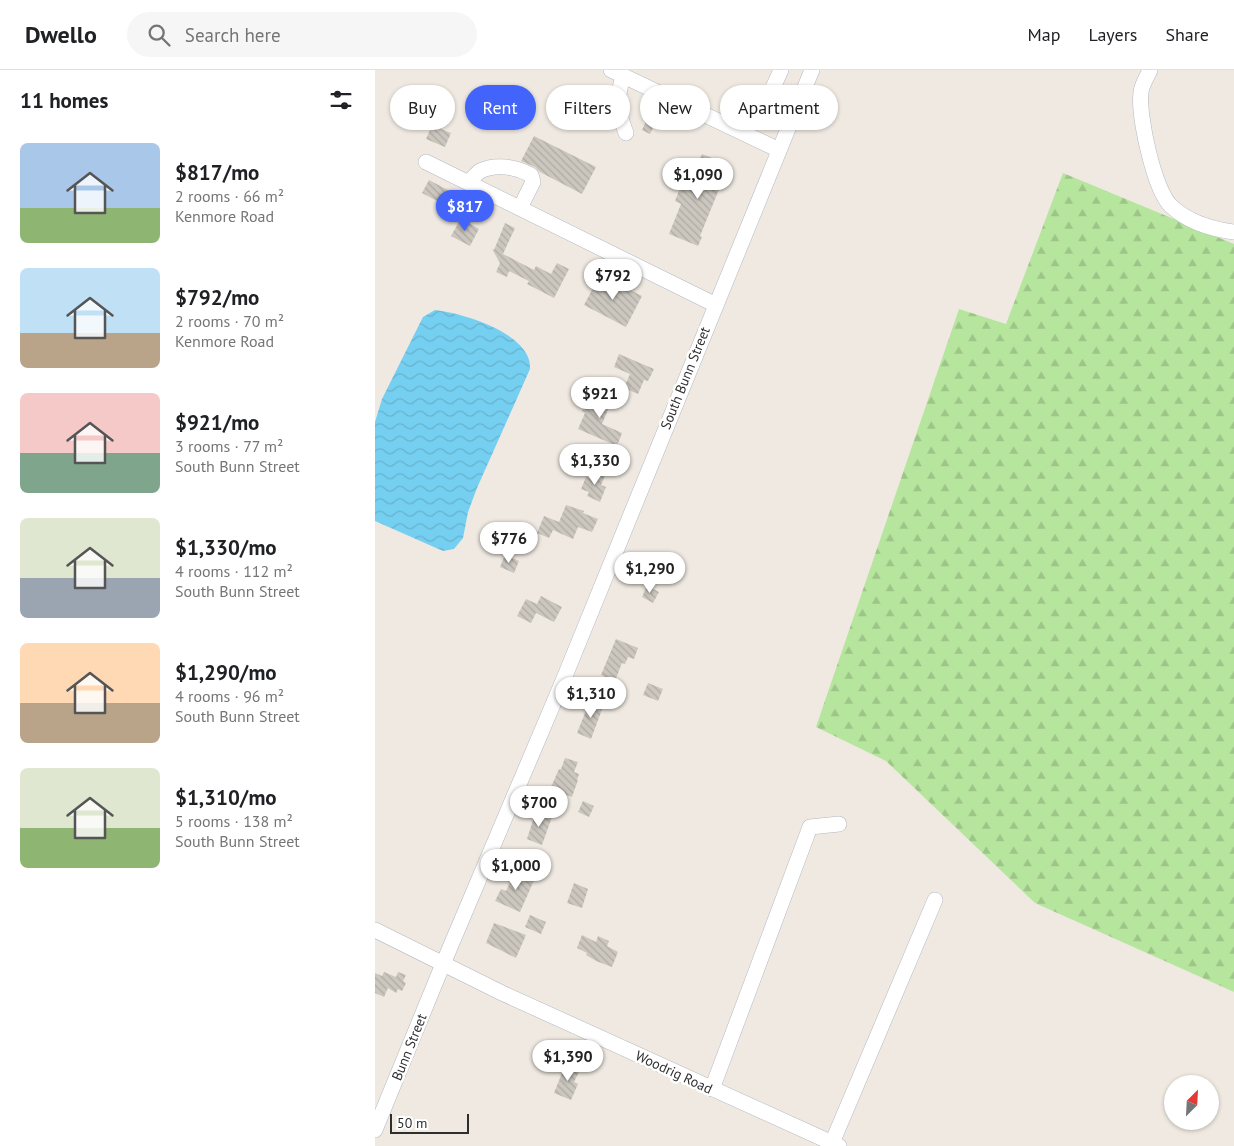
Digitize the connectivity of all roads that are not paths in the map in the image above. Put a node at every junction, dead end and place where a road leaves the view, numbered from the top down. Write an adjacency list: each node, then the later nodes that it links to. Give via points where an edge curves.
1 (781, 70): 5 (street)
2 (812, 70): 9 (street, South Bunn Street)
3 (1150, 70): 13 (street, via 1141,91 1142,125 1158,184 1170,205 1192,220 1212,229)
4 (617, 73): 6 (street); 8 (street, via 619,114)
5 (774, 85)
6 (720, 122)
7 (737, 130): 9 (street)
8 (627, 133)
9 (779, 150): 14 (street, South Bunn Street)
10 (426, 162): 11 (street)
11 (469, 182): 12 (street); 12 (street, via 490,168 522,170 531,175 533,182)
12 (520, 208): 14 (street)
13 (1234, 232)
14 (716, 305): 18 (street, South Bunn Street)
15 (839, 824): 19 (street, via 810,827)
16 (935, 900): 21 (street)
17 (375, 930): 18 (street, Woodrig Road)
18 (443, 964): 19 (street, Woodrig Road); 20 (street, Bunn Street)
19 (712, 1089): 21 (street, Woodrig Road)
20 (375, 1130)
21 (835, 1144)

